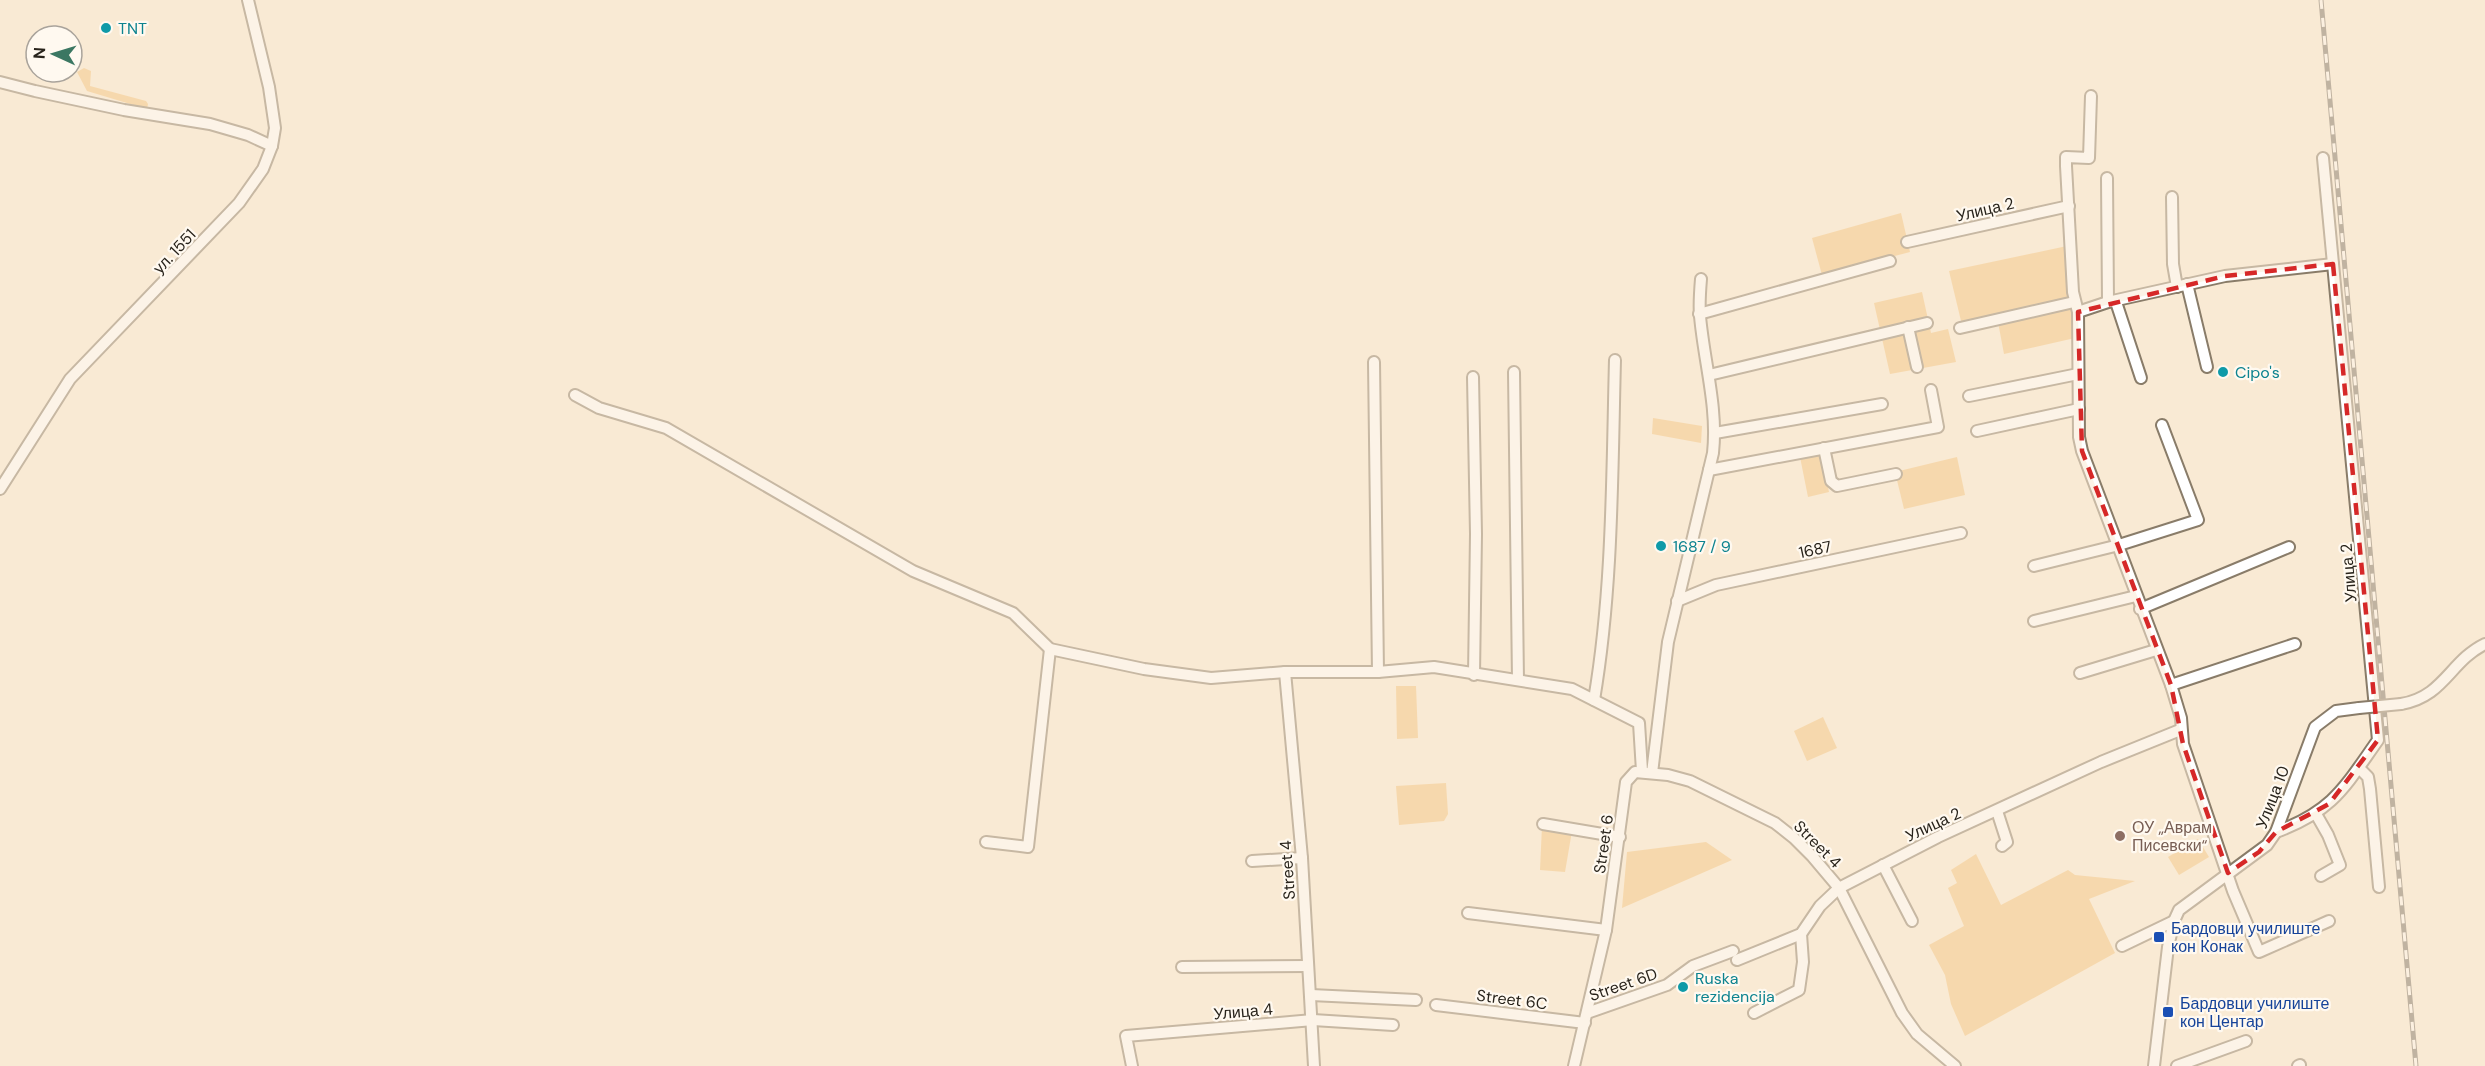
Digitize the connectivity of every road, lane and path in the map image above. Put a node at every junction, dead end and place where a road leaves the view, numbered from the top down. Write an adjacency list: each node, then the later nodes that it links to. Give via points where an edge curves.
1 (248, 0): 4 (street, ул. 1551, via 269,87 275,128)
2 (0, 82): 4 (street, via 124,110 210,124)
3 (2091, 96): 8 (street, via 2089,158 2066,157)
4 (272, 146): 40 (street, ул. 1551, via 263,169 239,203 70,379)
5 (2323, 158): 11 (street, Улица 2)
6 (2107, 178): 14 (street)
7 (2172, 197): 13 (street, via 2173,264)
8 (2069, 206): 9 (street, Улица 2); 15 (street)
9 (1907, 242)
10 (1890, 261): 16 (street)
11 (2333, 264): 13 (street, via 2251,271); 61 (street, Улица 2, via 2378,740)
12 (1701, 279): 16 (street)
13 (2182, 286): 14 (street); 23 (street)
14 (2112, 302): 15 (street); 28 (street)
15 (2076, 307): 19 (street); 25 (street)
16 (1699, 314): 26 (street)
17 (1927, 323): 18 (street)
18 (1908, 327): 22 (street); 26 (street)
19 (1960, 328)
20 (1615, 360): 59 (street, via 1609,575)
21 (1374, 362): 54 (street)
22 (1917, 367)
23 (2207, 367)
24 (1514, 372): 57 (street)
25 (2078, 374): 31 (street); 33 (street)
26 (1709, 375): 36 (street)
27 (1473, 377): 56 (street)
28 (2142, 378)
29 (1931, 390): 37 (street, via 1938,427)
30 (575, 395): 51 (street, via 599,408 666,428 913,571 1013,613)
31 (1969, 396)
32 (1882, 404): 36 (street)
33 (2079, 409): 35 (street); 42 (street, via 2082,451)
34 (2162, 425): 42 (street, via 2198,520)
35 (1977, 431)
36 (1715, 434): 38 (street)
37 (1824, 448): 38 (street); 39 (street, via 1831,481 1837,486)
38 (1709, 470): 46 (street)
39 (1896, 474)
40 (0, 489)
41 (1961, 532): 46 (street, 1687, via 1716,585)
42 (2119, 545): 44 (street); 45 (street)
43 (2289, 547): 47 (street)
44 (2034, 566)
45 (2136, 596): 47 (street); 48 (street)
46 (1677, 601): 62 (street)
47 (2140, 609): 52 (street)
48 (2034, 621)
49 (2295, 644): 58 (street)
50 (2485, 644): 66 (street, Улица 10, bridge, via 2423,698 2336,711 2315,727)
51 (1050, 649): 53 (street, via 1144,669 1211,678); 68 (street, via 1028,847)
52 (2156, 650): 55 (street); 58 (street)
53 (1285, 672): 54 (street); 70 (street, Street 4)
54 (1378, 672): 56 (street, via 1434,667)
55 (2080, 673)
56 (1474, 675): 57 (street)
57 (1518, 680): 59 (street, via 1572,689)
58 (2171, 685): 60 (street, via 2181,718)
59 (1594, 700): 62 (street, via 1639,723)
60 (2180, 730): 63 (street, Улица 2); 73 (street)
61 (2359, 768): 64 (street, Улица 2); 75 (street, via 2368,777)
62 (1647, 772): 67 (street, Street 6, via 1635,772 1626,782); 76 (street, Street 4, via 1690,781 1774,823 1812,856)
63 (1997, 811): 69 (street, via 2007,842); 72 (street, Улица 2)
64 (2316, 814): 66 (street, Улица 2); 74 (street, via 2340,865)
65 (1543, 824): 67 (street)
66 (2276, 832): 73 (street, Улица 10, via 2259,852)
67 (1620, 837): 81 (street, Street 6)
68 (986, 842)
69 (2002, 846)
70 (1302, 858): 71 (street); 84 (street, Street 4)
71 (1252, 861)
72 (1883, 865): 76 (street, Улица 2); 78 (street)
73 (2228, 873): 79 (street, Улица 10, via 2179,910); 80 (street, via 2259,952)
74 (2321, 876)
75 (2379, 887)
76 (1839, 888): 82 (street, Street 4, via 1820,906); 97 (street, Street 4, via 1902,1013 1917,1034)
77 (1468, 913): 81 (street)
78 (1911, 921)
79 (2174, 921): 83 (street); 98 (street, Улица 10)
80 (2329, 921)
81 (1606, 930): 90 (street, Street 6)
82 (1801, 934): 89 (street, via 1803,963 1799,990); 90 (street, Street 6D, via 1694,966 1667,985)
83 (2122, 946)
84 (1308, 966): 85 (street); 86 (street, Street 4)
85 (1182, 967)
86 (1311, 995): 87 (street); 91 (street, Street 4)
87 (1416, 1000)
88 (1436, 1005): 90 (street, Street 6C)
89 (1754, 1013)
90 (1586, 1018): 96 (street, Street 6)
91 (1313, 1020): 92 (street, Улица 4); 94 (street, Улица 4, via 1126,1036); 95 (street, Street 4)
92 (1394, 1025)
93 (2246, 1041): 99 (street)
94 (1132, 1066)
95 (1314, 1066)
96 (1574, 1066)
97 (1954, 1066)
98 (2154, 1066)
99 (2177, 1066)

